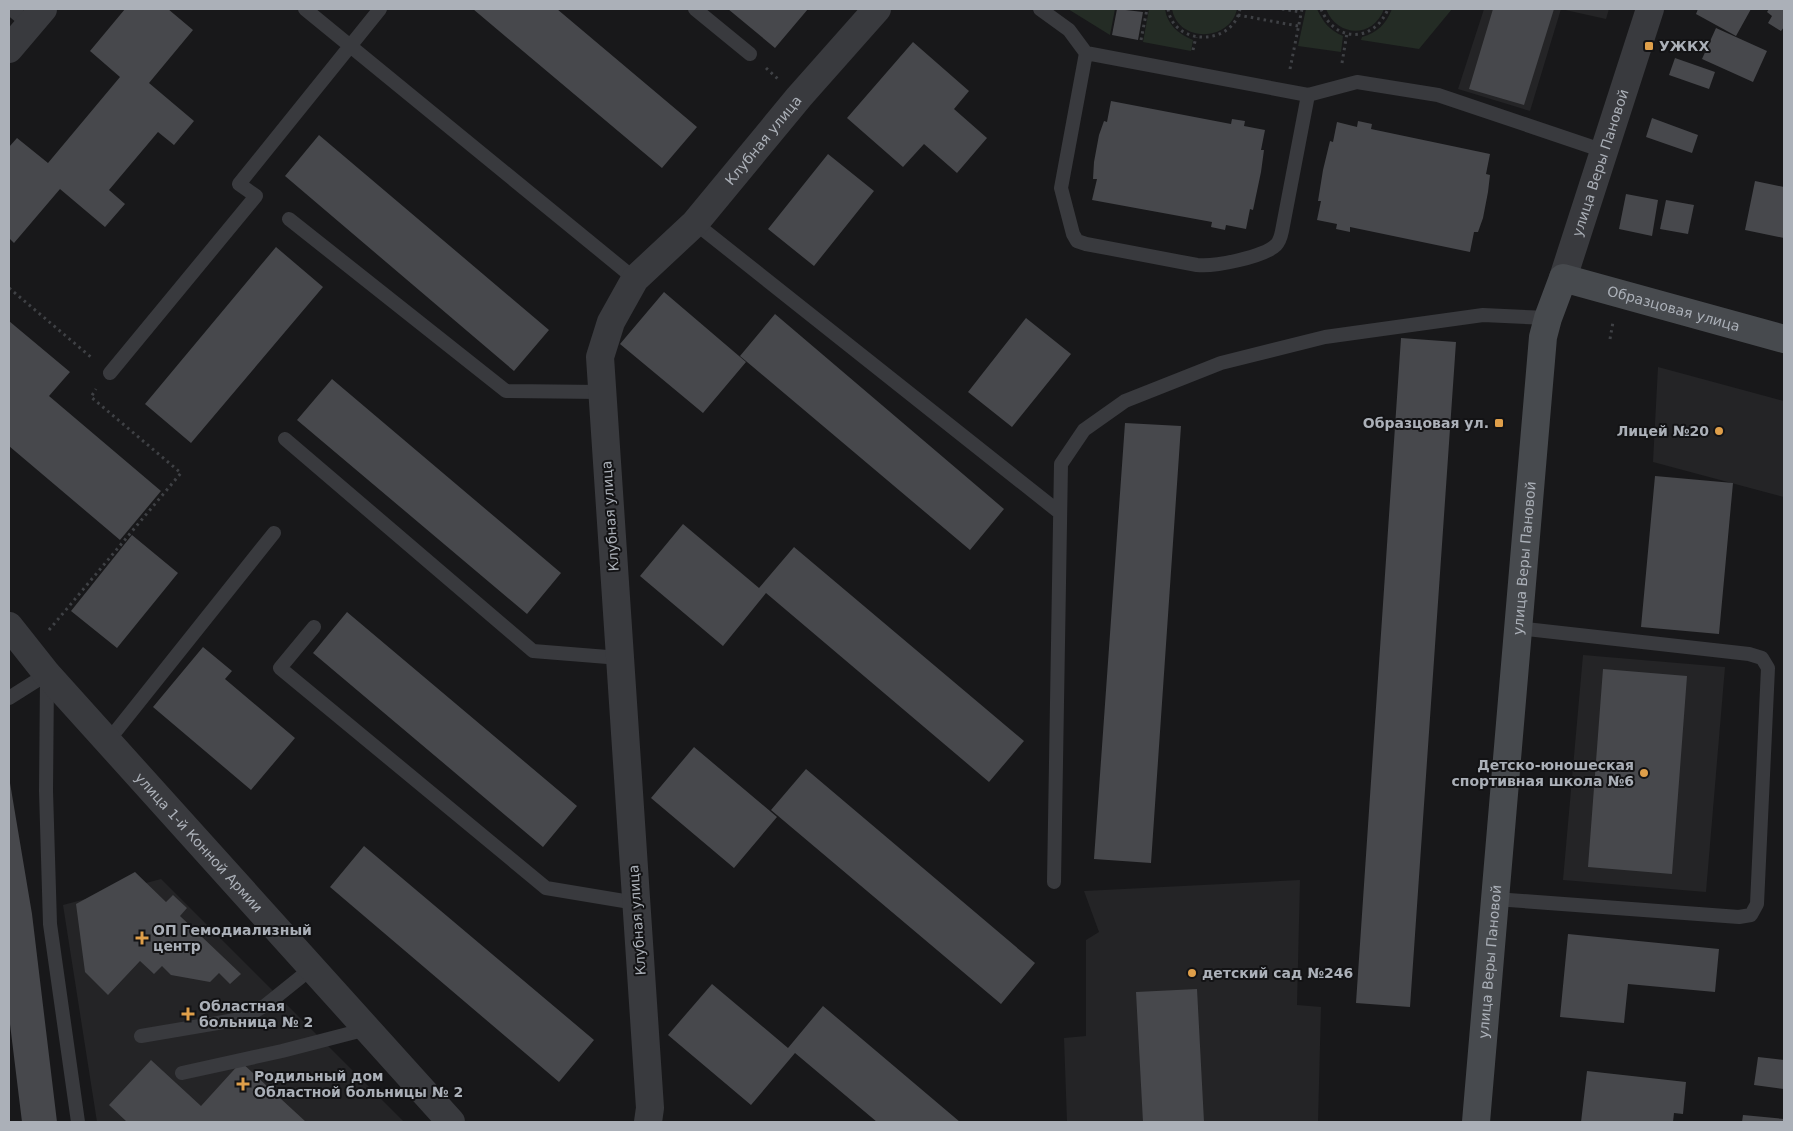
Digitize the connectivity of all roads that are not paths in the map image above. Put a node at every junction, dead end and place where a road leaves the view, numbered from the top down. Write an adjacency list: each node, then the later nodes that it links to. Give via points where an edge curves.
1 (305, 9): 8 (lane)
2 (380, 9): 8 (lane)
3 (695, 9): 11 (lane)
4 (877, 9): 15 (street, Клубная улица)
5 (1040, 9): 10 (lane, via 1069,30)
6 (1650, 9): 13 (street, улица Веры Пановой)
7 (28, 14): 9 (street)
8 (350, 45): 17 (lane); 20 (lane, via 239,184 256,196)
9 (9, 49)
10 (1086, 53): 12 (lane); 12 (lane, via 1061,188 1073,234 1077,241 1086,244 1197,266 1223,264 1265,252 1276,245 1282,232)
11 (750, 54)
12 (1308, 95): 13 (lane, via 1356,82 1438,95)
13 (1604, 151): 16 (street, улица Веры Пановой)
14 (289, 219): 21 (lane, via 506,391)
15 (695, 223): 17 (street, Клубная улица); 23 (lane)
16 (1563, 278): 18 (street, улица Веры Пановой); 19 (street, Образцовая улица)
17 (635, 279): 21 (street, Клубная улица, via 611,322 600,357)
18 (1548, 318): 23 (lane, via 1483,315 1325,337 1221,363 1125,401 1084,430 1060,464); 27 (street, улица Веры Пановой, via 1543,337)
19 (1784, 339)
20 (110, 372)
21 (601, 392): 28 (street, Клубная улица)
22 (286, 439): 28 (lane, via 533,651)
23 (1059, 512): 32 (lane)
24 (274, 533): 31 (lane)
25 (9, 626): 29 (street, улица 1-й Конной Армии)
26 (314, 626): 34 (lane, via 280,668 546,888)
27 (1518, 628): 33 (street, улица Веры Пановой); 33 (lane, via 1762,658 1768,668 1757,904 1750,915 1739,917)
28 (620, 658): 34 (street, Клубная улица)
29 (46, 674): 30 (lane); 31 (street, улица 1-й Конной Армии); 39 (lane, via 50,924)
30 (9, 698)
31 (108, 741): 35 (street, улица 1-й Конной Армии)
32 (1054, 882)
33 (1495, 899): 42 (street, улица Веры Пановой)
34 (636, 903): 41 (street, Клубная улица, via 650,1108)
35 (312, 968): 36 (street, улица 1-й Конной Армии); 37 (lane, via 266,1006 241,1019)
36 (367, 1029): 38 (lane); 40 (street, улица 1-й Конной Армии)
37 (141, 1036)
38 (182, 1073)
39 (78, 1122)
40 (451, 1122)
41 (648, 1122)
42 (1476, 1122)

